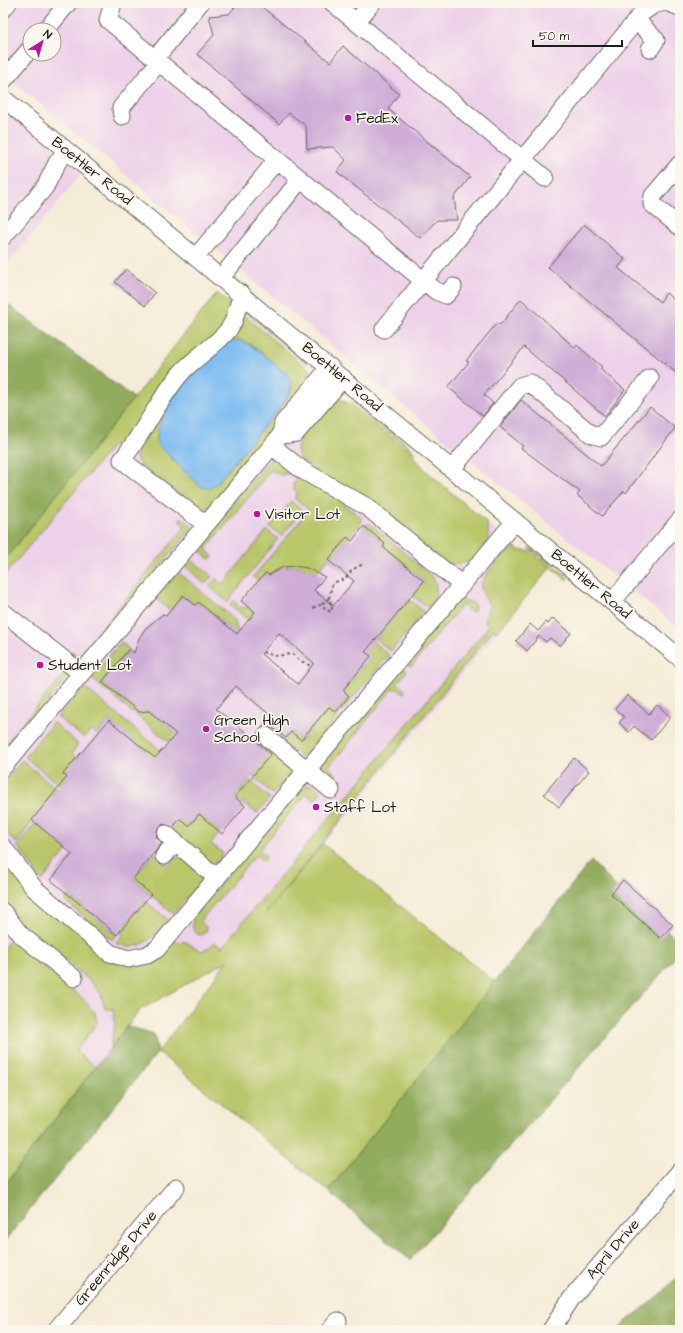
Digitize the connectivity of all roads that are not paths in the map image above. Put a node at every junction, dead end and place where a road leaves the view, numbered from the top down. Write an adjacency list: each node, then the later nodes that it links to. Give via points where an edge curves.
1 (8, 3): 10 (street)
2 (68, 3): 12 (street)
3 (200, 3): 16 (street)
4 (333, 3): 13 (street)
5 (372, 3): 13 (street)
6 (661, 3): 11 (street, via 643,12)
7 (669, 3): 9 (street)
8 (112, 7): 16 (street, via 108,20)
9 (680, 7)
10 (3, 9)
11 (636, 20): 14 (street, via 656,40); 22 (street)
12 (53, 22)
13 (356, 22): 22 (street)
14 (650, 48)
15 (22, 58): 17 (street)
16 (157, 60): 19 (street, via 121,108); 21 (street)
17 (3, 81)
18 (3, 98): 20 (street, Boettler Road)
19 (122, 116)
20 (67, 150): 27 (street, via 58,161 45,187); 28 (street, Boettler Road)
21 (277, 160): 25 (street); 28 (street)
22 (523, 160): 24 (street); 30 (street)
23 (680, 164): 26 (street, via 653,196 652,204)
24 (545, 178)
25 (300, 180): 29 (street); 30 (street)
26 (680, 227)
27 (3, 237)
28 (196, 257): 29 (street, Boettler Road)
29 (221, 278): 32 (street, Boettler Road)
30 (424, 282): 31 (street, via 446,295); 33 (street)
31 (453, 287)
32 (242, 294): 34 (street, Boettler Road); 39 (street, via 234,322 229,329 182,372 161,398 139,439 122,460)
33 (384, 329)
34 (337, 373): 36 (street, via 283,423); 37 (street, Boettler Road)
35 (650, 378): 37 (street, via 601,437 591,434 530,383 520,386)
36 (276, 441): 39 (street); 41 (street, via 302,470 367,507)
37 (452, 469): 38 (street, Boettler Road)
38 (515, 521): 41 (street); 42 (street, Boettler Road)
39 (205, 524): 45 (street)
40 (677, 531): 42 (street)
41 (462, 585): 48 (street)
42 (612, 602): 44 (street, Boettler Road)
43 (3, 612): 45 (street)
44 (680, 658)
45 (81, 674): 47 (street)
46 (266, 736): 48 (street)
47 (3, 767)
48 (306, 770): 49 (street); 52 (street)
49 (331, 790)
50 (4, 850): 52 (street, via 34,888 73,923 110,953 128,959 147,955 157,949)
51 (164, 856): 52 (street, via 170,838)
52 (217, 878)
53 (3, 912): 54 (street, via 20,934)
54 (74, 978)
55 (680, 1171): 58 (street, April Drive, via 571,1299)
56 (176, 1187): 57 (street, Greenridge Drive)
57 (56, 1330)
58 (551, 1330)

